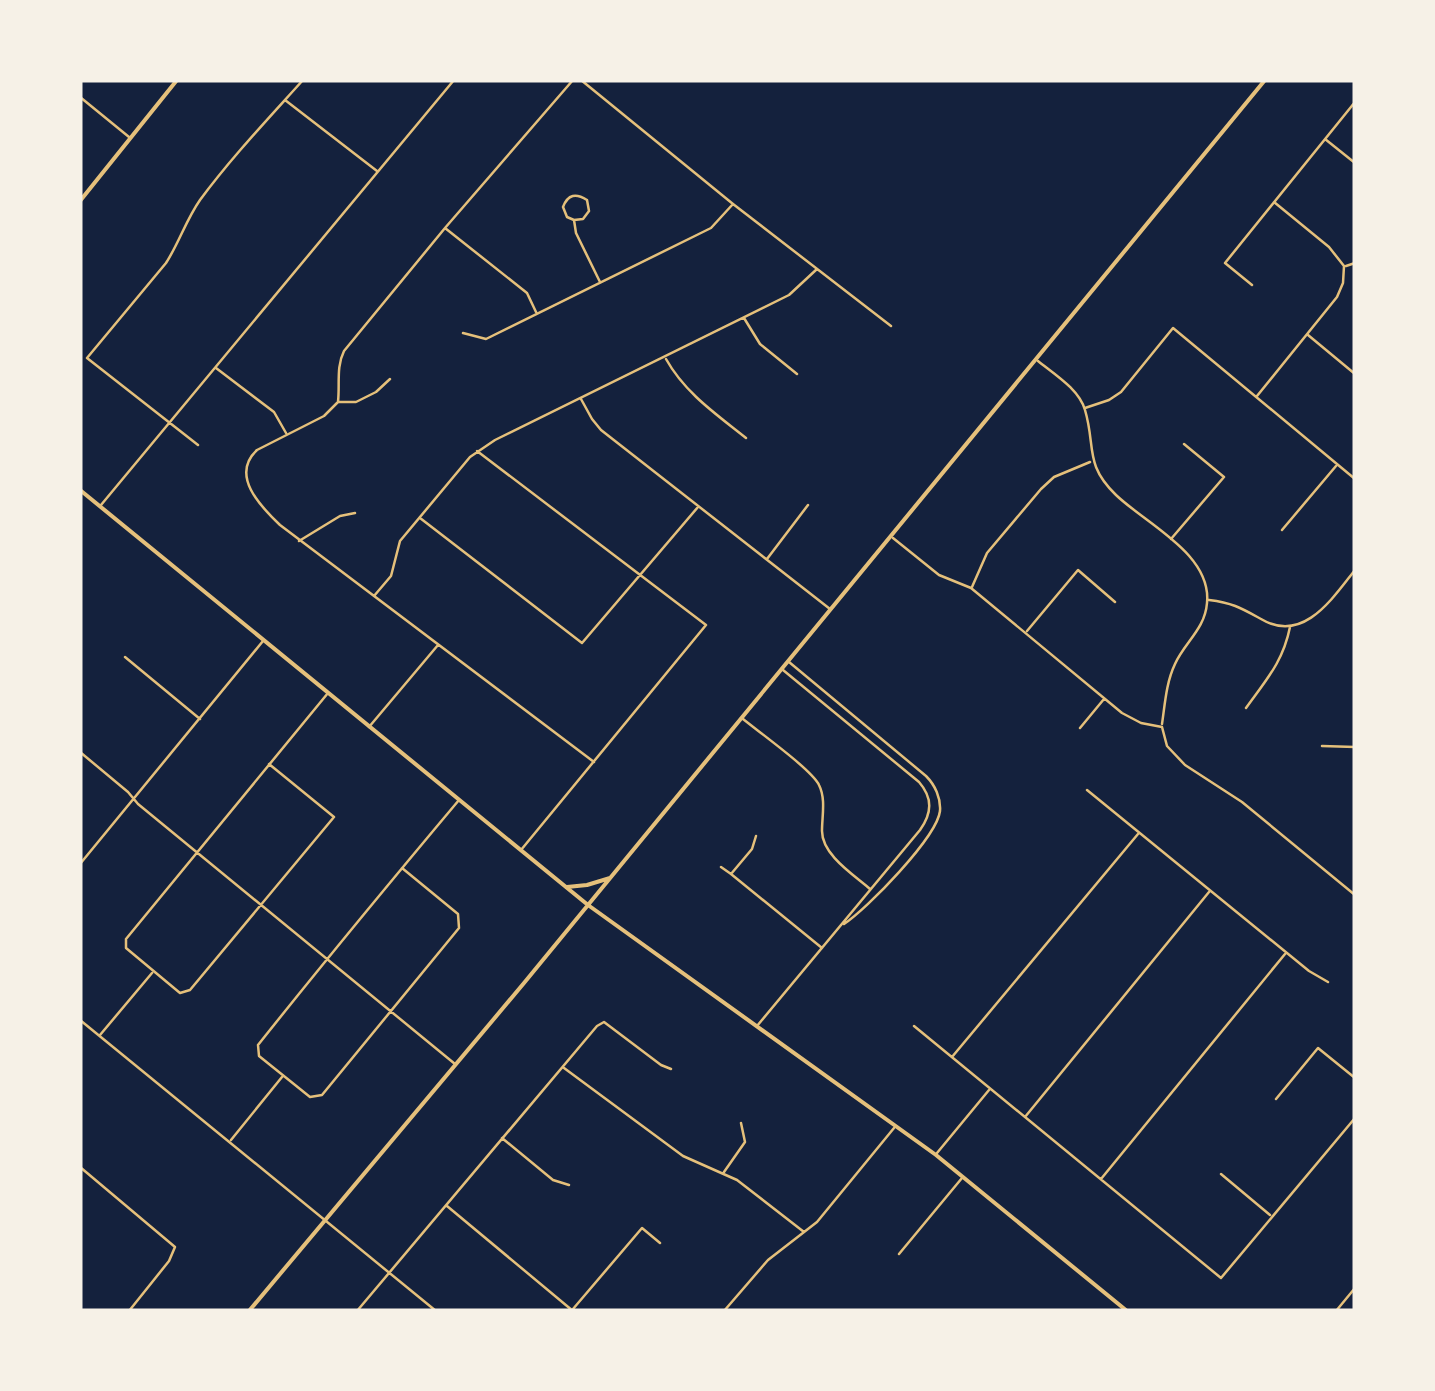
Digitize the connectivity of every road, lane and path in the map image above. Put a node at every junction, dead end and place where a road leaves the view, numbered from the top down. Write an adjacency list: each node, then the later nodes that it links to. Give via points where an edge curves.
1 (178, 80): 10 (street)
2 (303, 80): 8 (street)
3 (454, 80): 13 (street)
4 (574, 80): 18 (street)
5 (580, 80): 16 (street)
6 (1265, 80): 30 (street)
7 (80, 97): 10 (street)
8 (286, 100): 13 (street); 39 (street, via 197,204 166,263 86,358)
9 (1355, 102): 11 (street)
10 (130, 138): 14 (street)
11 (1325, 139): 12 (street); 15 (street)
12 (1355, 163)
13 (378, 172): 31 (street)
14 (80, 201)
15 (1274, 202): 20 (street); 23 (street, via 1225,263)
16 (733, 204): 21 (street); 22 (street, via 711,228)
17 (574, 220): 17 (street, via 589,211 580,195 564,207); 22 (street)
18 (445, 228): 24 (street, via 527,294); 37 (street, via 344,351)
19 (1355, 263): 20 (street)
20 (1344, 266): 28 (street, via 1337,297)
21 (817, 268): 25 (street, via 789,295); 26 (street)
22 (600, 282): 24 (street)
23 (1252, 285)
24 (537, 314): 27 (street, via 486,339)
25 (744, 318): 29 (street); 32 (street, via 760,344)
26 (891, 326)
27 (463, 333)
28 (1306, 334): 33 (street); 35 (street)
29 (664, 357): 36 (street); 41 (street, via 688,390)
30 (1036, 360): 38 (street); 55 (street)
31 (216, 368): 39 (street); 40 (street, via 274,412)
32 (797, 374)
33 (1355, 374)
34 (390, 379): 37 (street, via 356,402)
35 (1256, 397): 38 (street, via 1173,328 1122,392); 46 (street)
36 (580, 398): 44 (street); 51 (street, via 602,430)
37 (338, 402): 40 (street)
38 (1085, 408): 45 (street)
39 (169, 423): 43 (street); 50 (street)
40 (287, 434): 57 (street, via 249,457 246,480 262,507)
41 (746, 438)
42 (1184, 444): 56 (street, via 1224,476)
43 (198, 445)
44 (477, 451): 53 (street); 60 (street)
45 (1092, 460): 56 (street, via 1116,495); 61 (street, via 1041,489 987,553)
46 (1338, 464): 47 (street); 54 (street)
47 (1355, 479)
48 (80, 490): 50 (street)
49 (808, 505): 58 (street)
50 (100, 506): 68 (street)
51 (698, 507): 58 (street); 60 (street)
52 (354, 513): 57 (street)
53 (419, 518): 60 (street, via 582,643); 62 (street, via 400,541 390,576)
54 (1282, 530)
55 (891, 536): 61 (street, via 939,574); 65 (street)
56 (1171, 539): 63 (street, via 1198,568)
57 (300, 541): 62 (street)
58 (766, 561): 65 (street)
59 (1355, 570): 66 (street, via 1321,612)
60 (640, 576): 84 (street, via 706,625)
61 (971, 588): 67 (street)
62 (374, 597): 69 (street)
63 (1208, 600): 66 (street); 78 (street, via 1196,635 1175,663)
64 (1115, 602): 67 (street, via 1078,570)
65 (830, 610): 71 (street)
66 (1290, 627): 75 (street, via 1278,664)
67 (1025, 633): 74 (street)
68 (264, 640): 73 (street); 77 (street)
69 (439, 644): 79 (street); 84 (street)
70 (125, 657): 77 (street)
71 (788, 661): 72 (street); 104 (street, via 926,776 938,794 932,831 884,890)
72 (782, 669): 76 (street); 99 (street, via 928,794 926,821)
73 (328, 693): 79 (street); 85 (street)
74 (1104, 698): 78 (street, via 1133,720); 80 (street)
75 (1246, 708)
76 (742, 718): 97 (street); 99 (street, via 818,783 823,841)
77 (200, 719): 87 (street)
78 (1162, 726): 101 (street, via 1167,746 1184,765 1242,802)
79 (369, 727): 88 (street)
80 (1080, 728)
81 (1322, 746): 82 (street)
82 (1355, 747)
83 (80, 752): 87 (street)
84 (594, 762): 91 (street)
85 (269, 764): 92 (street); 103 (street, via 334,817)
86 (1087, 790): 89 (street)
87 (134, 799): 92 (street); 93 (street)
88 (458, 800): 91 (street); 95 (street)
89 (1139, 832): 100 (street); 115 (street)
90 (756, 836): 96 (street)
91 (521, 850): 98 (street)
92 (196, 853): 103 (street); 108 (street, via 126,939 126,948)
93 (80, 864)
94 (721, 866): 96 (street)
95 (402, 868): 107 (street); 110 (street, via 458,914 460,928)
96 (731, 874): 105 (street)
97 (610, 878): 98 (street); 102 (street)
98 (566, 887): 102 (street)
99 (870, 889): 104 (street)
100 (1210, 891): 106 (street); 123 (street)
101 (1355, 896)
102 (588, 905): 112 (street); 116 (street)
103 (261, 906): 107 (street); 108 (street, via 190,990 180,993)
104 (839, 927): 105 (street)
105 (822, 948): 112 (street)
106 (1286, 953): 109 (street); 134 (street)
107 (326, 960): 110 (street); 119 (street, via 258,1044 259,1056)
108 (154, 972): 114 (street)
109 (1328, 982)
110 (391, 1012): 116 (street); 119 (street, via 322,1095 310,1097)
111 (80, 1020): 114 (street)
112 (757, 1026): 126 (street)
113 (914, 1026): 115 (street)
114 (100, 1036): 128 (street)
115 (952, 1057): 121 (street)
116 (456, 1064): 138 (street)
117 (562, 1067): 118 (street, via 604,1022); 127 (street); 131 (street, via 669,1148)
118 (671, 1069)
119 (283, 1076): 128 (street)
120 (1355, 1078): 122 (street, via 1318,1048)
121 (990, 1089): 123 (street); 129 (street)
122 (1276, 1099)
123 (1026, 1117): 134 (street)
124 (1355, 1118): 137 (street)
125 (742, 1122): 131 (street, via 745,1142)
126 (895, 1126): 129 (street); 139 (street)
127 (502, 1138): 135 (street); 136 (street)
128 (230, 1142): 138 (street)
129 (936, 1155): 133 (street)
130 (80, 1167): 144 (street, via 175,1246)
131 (724, 1172): 139 (street)
132 (1220, 1174): 137 (street)
133 (963, 1177): 141 (street); 150 (street)
134 (1101, 1179): 137 (street, via 1221,1278)
135 (569, 1186)
136 (446, 1205): 142 (street); 148 (street)
137 (1272, 1216)
138 (325, 1220): 142 (street); 145 (street)
139 (804, 1232): 149 (street, via 768,1260)
140 (660, 1243): 148 (street, via 642,1228)
141 (899, 1254)
142 (390, 1274): 146 (street); 147 (street)
143 (1355, 1288): 151 (street)
144 (128, 1311)
145 (249, 1311)
146 (357, 1311)
147 (436, 1311)
148 (572, 1311)
149 (724, 1311)
150 (1127, 1311)
151 (1336, 1311)

